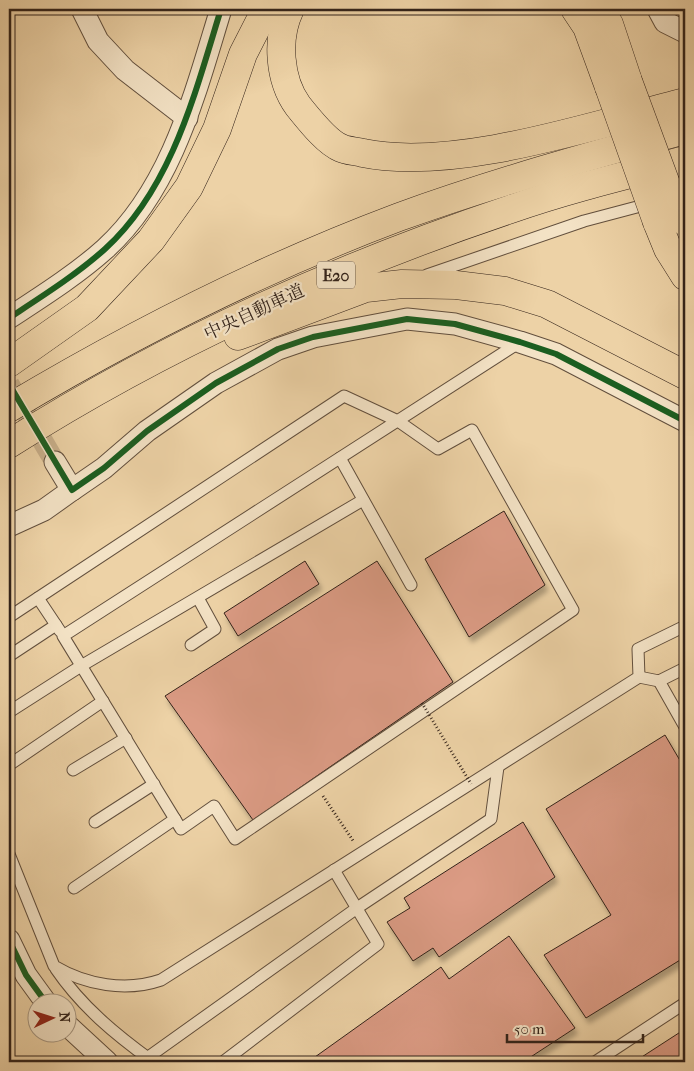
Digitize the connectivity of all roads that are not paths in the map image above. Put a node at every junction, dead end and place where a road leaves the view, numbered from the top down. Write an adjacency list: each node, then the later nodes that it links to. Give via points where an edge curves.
1 (82, 9): 11 (street, via 98,41 125,70)
2 (221, 9): 11 (street)
3 (266, 9): 19 (highway, via 243,54 217,129 189,187 151,240 87,308)
4 (290, 9): 10 (highway, via 280,56 292,98 312,123 340,148 376,156 411,158 473,152)
5 (575, 9): 9 (highway)
6 (598, 9): 9 (highway, via 608,24)
7 (658, 9): 8 (street, via 666,22)
8 (685, 32)
9 (618, 84): 14 (highway, bridge)
10 (685, 102)
11 (187, 118): 17 (street, via 138,212 105,249)
12 (685, 130): 22 (highway, 中央自動車道 / E20, via 501,182 398,218 182,311)
13 (685, 160): 21 (highway, 中央自動車道 / E20, via 512,208 410,245 289,294)
14 (676, 217): 15 (highway, via 668,249); 16 (lane, via 584,221)
15 (685, 276)
16 (402, 284): 20 (highway, via 456,285 504,291 547,304); 21 (highway, via 366,288)
17 (9, 318)
18 (520, 342): 23 (lane); 24 (street, via 556,354); 28 (street, via 455,324 408,319 313,337 278,349 216,383 147,431)
19 (9, 363)
20 (685, 376)
21 (103, 388): 25 (highway, 中央自動車道 / E20)
22 (9, 408)
23 (398, 421): 26 (lane); 32 (lane, via 344,396); 52 (lane, via 438,449 472,430 573,610 235,839 214,806 181,829)
24 (685, 421)
25 (9, 444)
26 (340, 458): 29 (lane); 37 (lane)
27 (55, 462): 28 (street)
28 (72, 490): 30 (street, via 44,510)
29 (363, 500): 31 (lane); 33 (lane)
30 (9, 526)
31 (411, 585)
32 (38, 598): 34 (lane); 35 (lane)
33 (198, 598): 38 (lane, via 215,629); 40 (lane)
34 (9, 617)
35 (56, 625): 37 (lane); 39 (lane)
36 (685, 626): 42 (lane, via 638,649)
37 (63, 636): 40 (lane)
38 (191, 645)
39 (9, 656)
40 (81, 666): 44 (lane); 45 (lane)
41 (685, 668): 43 (lane)
42 (639, 677): 43 (lane); 49 (lane)
43 (659, 681): 46 (lane)
44 (103, 701): 47 (lane); 48 (lane)
45 (9, 712)
46 (685, 727)
47 (126, 738): 50 (lane); 51 (lane)
48 (9, 765)
49 (498, 766): 55 (lane); 57 (lane, via 491,819)
50 (74, 770)
51 (154, 784): 52 (lane); 53 (lane)
52 (175, 819): 56 (lane)
53 (95, 822)
54 (9, 854): 59 (lane)
55 (334, 870): 57 (lane); 59 (lane, via 161,980 147,985 91,982 68,975)
56 (74, 888)
57 (357, 908): 63 (lane); 65 (lane, via 378,944)
58 (9, 940): 60 (street, via 26,975)
59 (54, 966): 63 (lane, via 72,993 115,1034)
60 (40, 994)
61 (685, 1003): 66 (lane)
62 (78, 1035): 64 (street)
63 (150, 1060)
64 (107, 1062)
65 (223, 1062)
66 (595, 1062)

